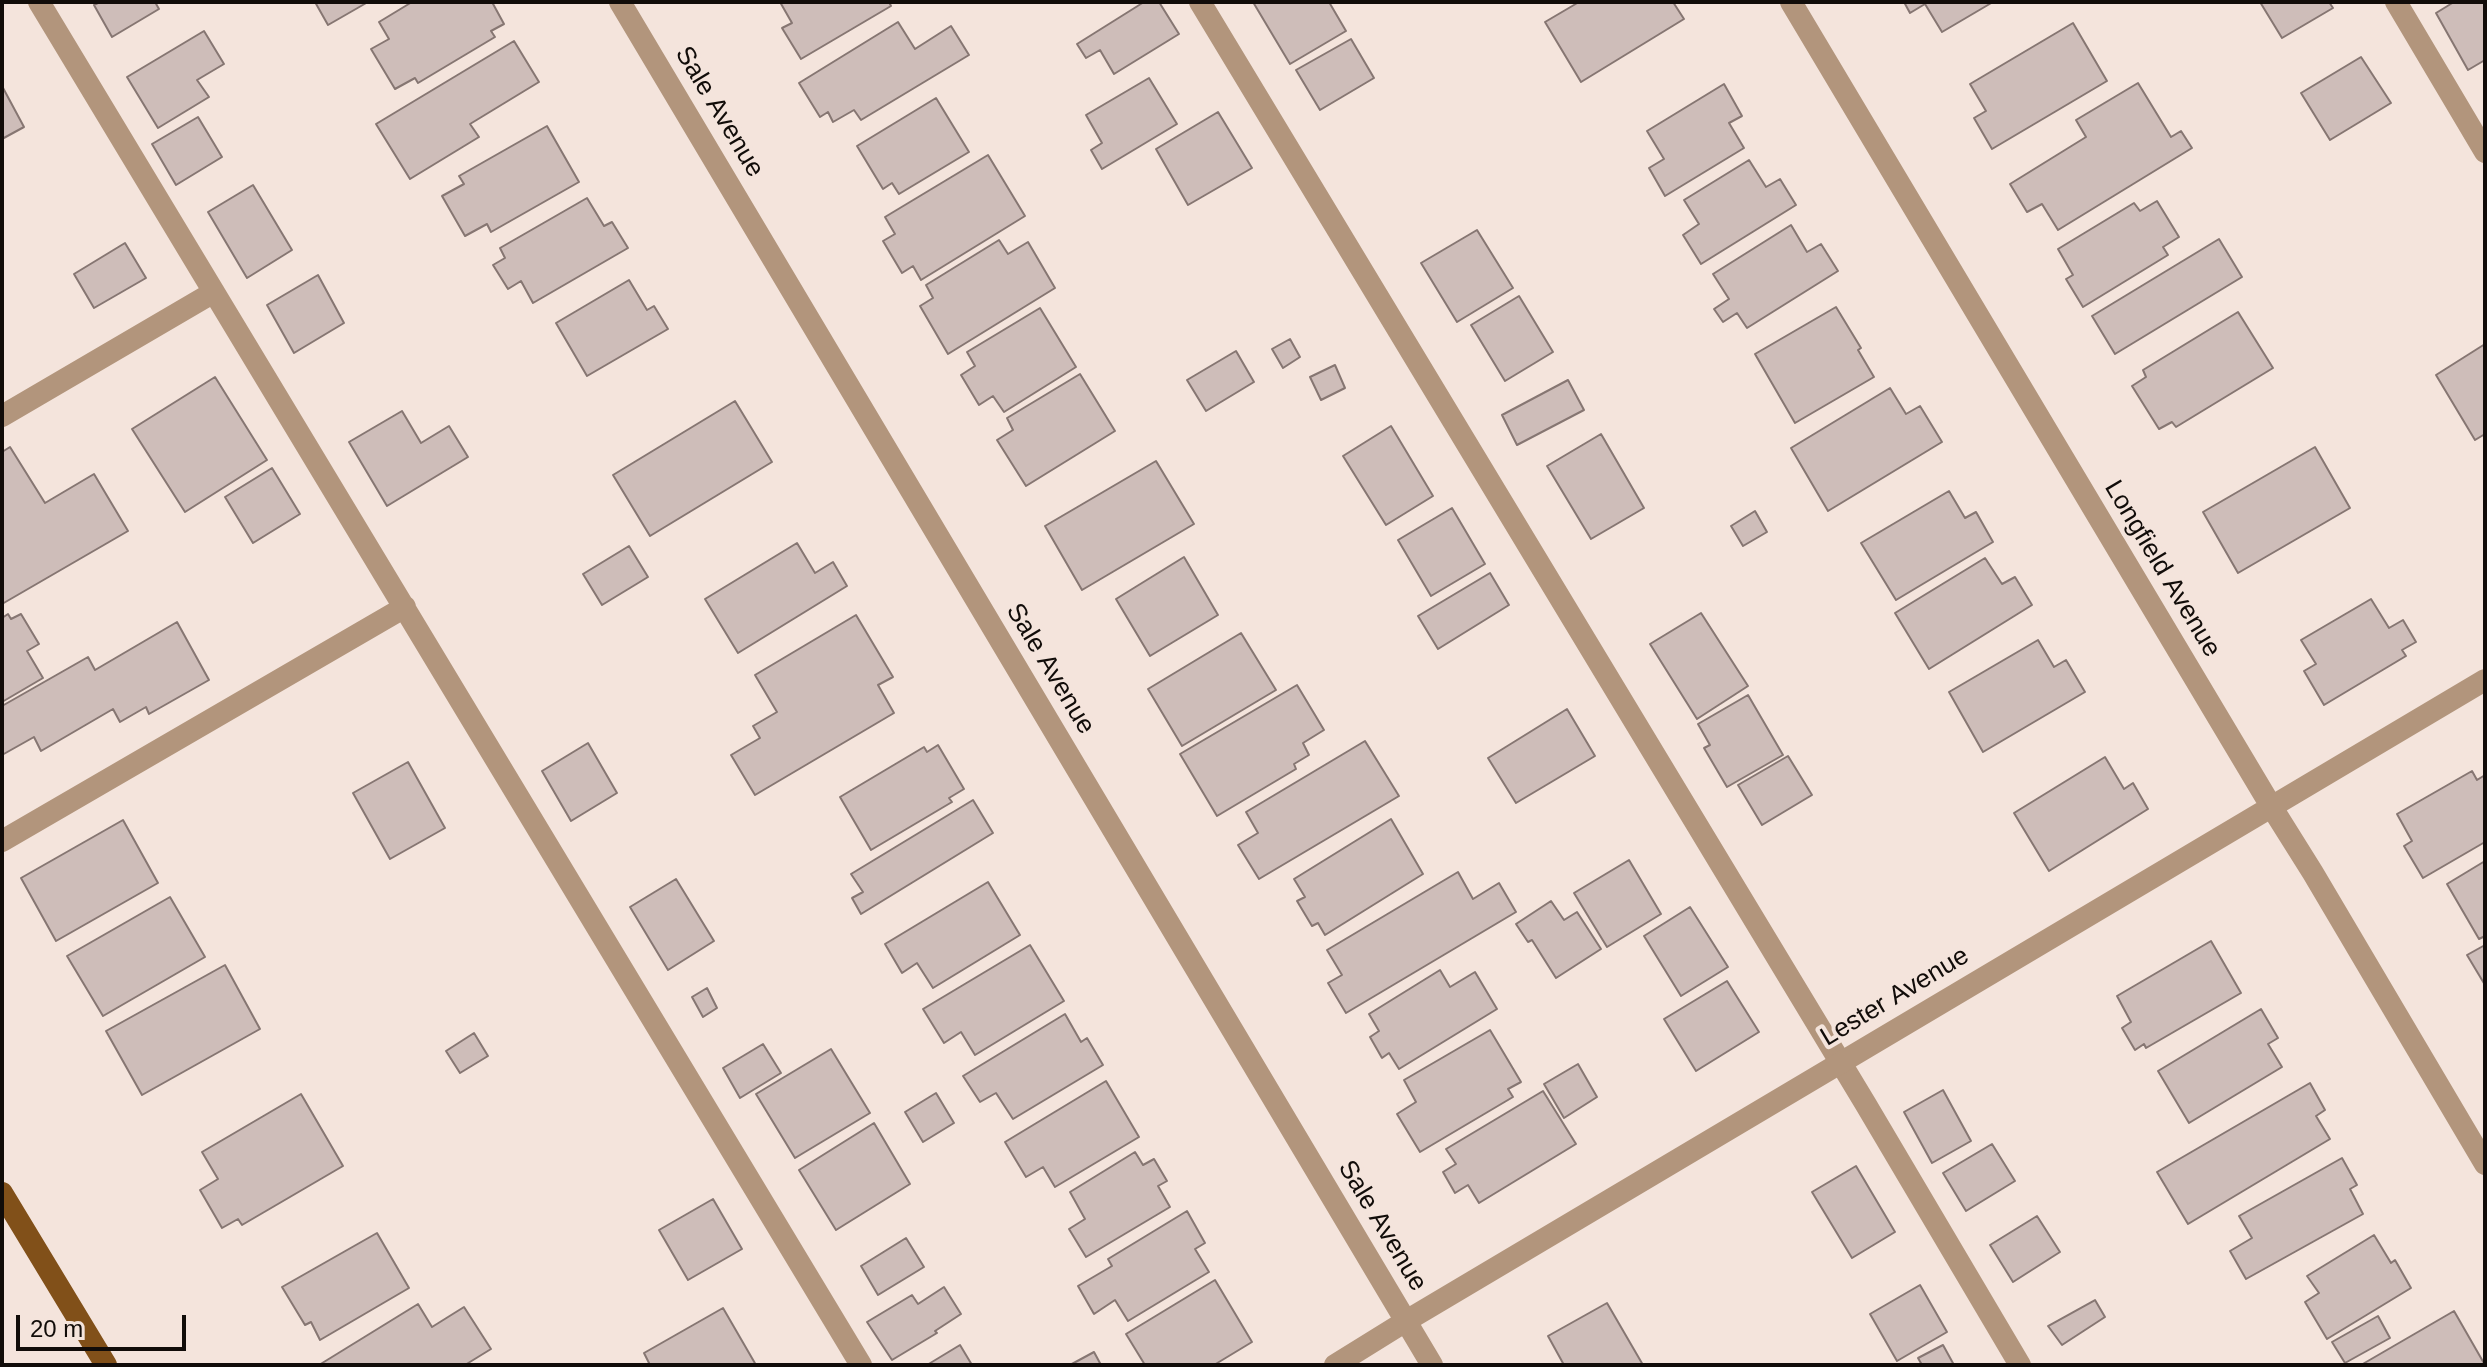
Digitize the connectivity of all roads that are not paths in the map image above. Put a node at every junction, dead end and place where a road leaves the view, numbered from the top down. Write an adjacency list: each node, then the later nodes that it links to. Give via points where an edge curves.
1 (39, 2): 7 (street)
2 (620, 2): 16 (street, Sale Avenue)
3 (1200, 2): 13 (street)
4 (1791, 2): 11 (street, Longfield Avenue)
5 (2396, 2): 6 (street)
6 (2485, 152)
7 (214, 292): 8 (street); 9 (street)
8 (2, 416)
9 (405, 607): 12 (street); 18 (street)
10 (2485, 680): 11 (street, Lester Avenue)
11 (2271, 806): 13 (street, Lester Avenue); 14 (street, Longfield Avenue)
12 (2, 841)
13 (1839, 1063): 16 (street, Lester Avenue); 21 (street)
14 (2485, 1164)
15 (2, 1193): 17 (main road)
16 (1406, 1321): 19 (street, Lester Avenue); 20 (street, Sale Avenue)
17 (106, 1365)
18 (861, 1365)
19 (1335, 1365)
20 (1432, 1365)
21 (2020, 1365)

